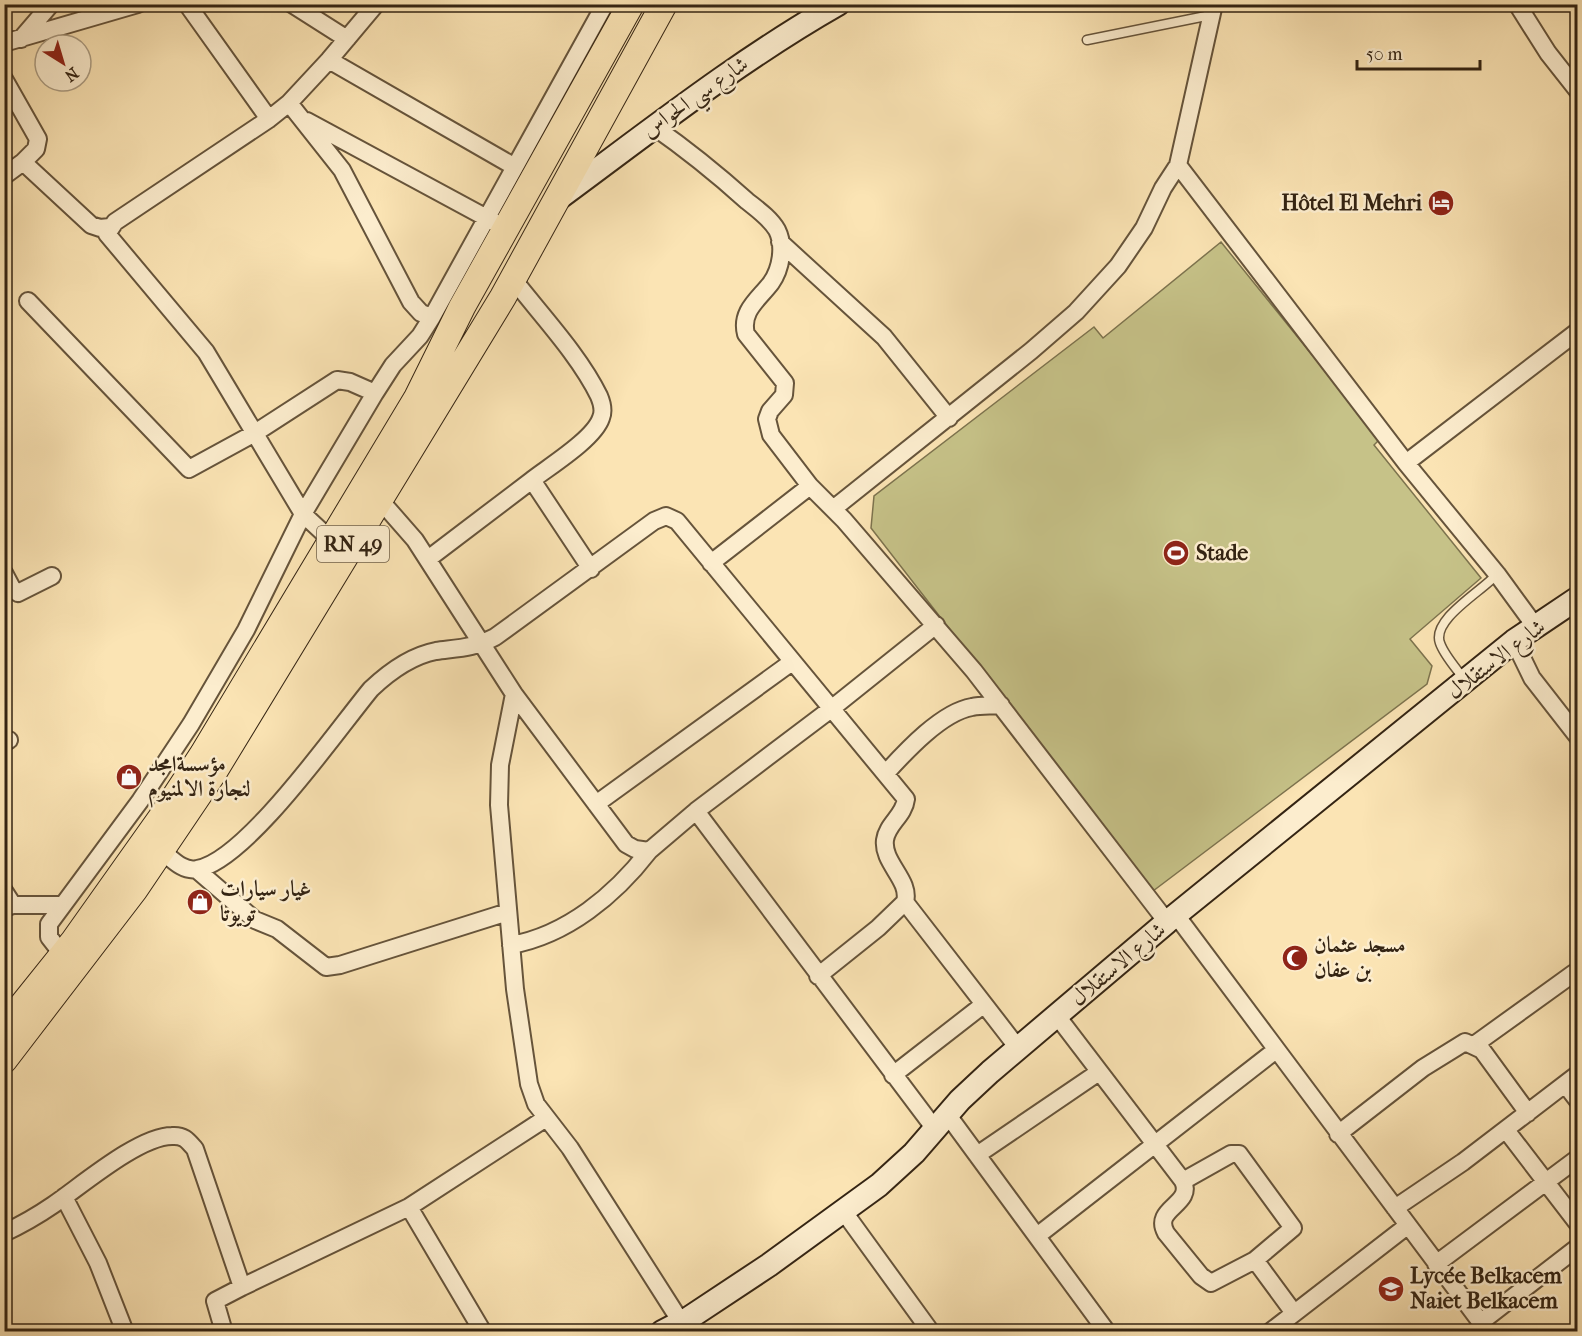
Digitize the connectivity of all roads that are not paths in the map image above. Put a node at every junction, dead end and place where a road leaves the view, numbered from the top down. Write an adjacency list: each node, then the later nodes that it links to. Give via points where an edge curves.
1 (51, 4): 14 (street)
2 (138, 4): 14 (street)
3 (187, 4): 20 (street)
4 (292, 4): 12 (street)
5 (376, 4): 12 (street)
6 (605, 4): 24 (street)
7 (631, 4): 27 (main road, RN 49)
8 (664, 4): 26 (main road, RN 49)
9 (838, 4): 21 (street, شارع سي الحواس, via 791,31)
10 (1517, 4): 17 (street)
11 (1213, 10): 13 (lane); 23 (street)
12 (347, 39): 15 (street)
13 (1087, 40)
14 (13, 41)
15 (329, 60): 18 (street); 24 (street)
16 (4, 79): 22 (street, via 38,139 36,149)
17 (1578, 91)
18 (289, 103): 19 (street); 20 (street)
19 (302, 118): 27 (street); 32 (street, via 342,170 411,302 421,313)
20 (270, 119): 28 (street)
21 (653, 126): 26 (street, شارع سي الحواس); 29 (street, via 766,217)
22 (23, 162): 25 (street); 28 (street, via 91,225)
23 (1178, 165): 37 (street, via 1144,228 1097,290); 39 (street)
24 (515, 167): 27 (street)
25 (4, 176)
26 (559, 198): 30 (main road, RN 49)
27 (497, 223): 32 (street); 35 (main road, RN 49)
28 (110, 226): 38 (street, via 109,239 206,352)
29 (780, 242): 37 (street, via 884,337); 41 (street, via 776,276 748,311 744,329 785,383 784,395 770,411 768,427)
30 (513, 279): 40 (street, via 571,355 603,406 602,417 590,434); 42 (main road, RN 49)
31 (27, 301): 38 (street, via 186,468 195,468)
32 (432, 317): 34 (street)
33 (1578, 331): 39 (street)
34 (406, 351): 35 (street); 36 (street)
35 (436, 365): 45 (main road, RN 49)
36 (375, 393): 38 (street, via 350,381 337,380); 44 (street)
37 (949, 418): 43 (street)
38 (255, 433): 44 (street)
39 (1406, 463): 50 (street)
40 (532, 480): 46 (street); 48 (street)
41 (810, 486): 43 (street); 47 (street)
42 (380, 500): 46 (street); 66 (main road, RN 49)
43 (833, 509): 53 (street)
44 (303, 514): 45 (street); 71 (street, via 246,630 191,724 140,801)
45 (332, 542): 75 (main road, RN 49, via 167,809)
46 (428, 559): 56 (street)
47 (711, 563): 48 (street, via 677,521 666,516 654,520); 57 (street)
48 (591, 569): 56 (street)
49 (4, 573): 51 (street, via 18,593)
50 (1497, 573): 54 (street); 58 (lane, via 1451,614 1440,630 1439,642)
51 (52, 576)
52 (1578, 598): 54 (street, شارع الاستقلال)
53 (936, 625): 60 (street); 61 (street)
54 (1535, 626): 55 (street, شارع الاستقلال)
55 (1514, 641): 58 (street, شارع الاستقلال); 62 (street, via 1532,678)
56 (482, 645): 59 (street); 68 (street, via 435,652 392,670 371,689 262,824 227,854)
57 (792, 662): 61 (street); 64 (street)
58 (1465, 681): 73 (street, شارع الاستقلال)
59 (514, 694): 64 (street); 72 (street, via 499,788)
60 (1001, 705): 63 (street, via 970,707 939,723); 73 (street)
61 (831, 709): 63 (street); 65 (street)
62 (1578, 737)
63 (886, 773): 70 (street, via 906,799 905,808 884,841 905,888)
64 (596, 804): 67 (street, via 626,844)
65 (696, 811): 67 (street); 77 (street)
66 (162, 851): 68 (street, via 184,868); 84 (main road, RN 49)
67 (649, 851): 74 (street, via 618,887 564,926 538,939)
68 (196, 870): 72 (street, via 255,920 277,929 327,967)
69 (7, 901): 71 (street)
70 (905, 902): 77 (street); 78 (street)
71 (61, 904): 75 (street, via 47,931)
72 (508, 912): 74 (street)
73 (1172, 919): 79 (street, شارع الاستقلال); 83 (street)
74 (511, 945): 90 (street, via 529,1084)
75 (63, 955): 80 (main road, RN 49)
76 (1574, 973): 81 (street)
77 (818, 976): 86 (street)
78 (983, 1005): 82 (street); 86 (street)
79 (1057, 1016): 82 (street, شارع الاستقلال); 85 (street)
80 (4, 1028)
81 (1474, 1045): 89 (street, via 1482,1050); 93 (street, via 1456,1045)
82 (1018, 1048): 91 (street, شارع الاستقلال)
83 (1276, 1050): 93 (street); 94 (street)
84 (4, 1060)
85 (1099, 1072): 94 (street); 95 (street)
86 (893, 1075): 91 (street)
87 (1571, 1079): 88 (street); 89 (street)
88 (1578, 1101)
89 (1528, 1113): 92 (street)
90 (546, 1118): 100 (street); 112 (street, via 570,1148)
91 (941, 1122): 95 (street); 102 (street, شارع الاستقلال, via 914,1153)
92 (1506, 1130): 98 (street); 101 (street)
93 (1338, 1134): 101 (street)
94 (1154, 1144): 97 (street); 106 (street)
95 (977, 1155): 106 (street)
96 (1578, 1158): 98 (street)
97 (1183, 1180): 108 (street, via 1185,1196 1162,1218 1162,1225 1201,1276 1211,1283); 108 (street, via 1231,1154 1239,1155 1293,1228)
98 (1545, 1182): 103 (street); 109 (street)
99 (64, 1197): 105 (street); 110 (street, via 120,1158 154,1141 172,1136 186,1138 195,1149); 114 (street, via 98,1263)
100 (409, 1207): 110 (street); 116 (street)
101 (1395, 1208): 104 (street)
102 (844, 1212): 112 (street, شارع الاستقلال); 117 (street)
103 (1578, 1224)
104 (1407, 1226): 109 (street); 111 (street)
105 (4, 1233)
106 (1037, 1236): 118 (street)
107 (1578, 1247): 113 (street)
108 (1255, 1260): 111 (street)
109 (1436, 1264): 113 (street)
110 (242, 1287): 115 (street, via 214,1301)
111 (1294, 1313): 119 (street)
112 (682, 1326)
113 (1484, 1327)
114 (125, 1332)
115 (224, 1332)
116 (483, 1332)
117 (930, 1332)
118 (1107, 1332)
119 (1270, 1332)

